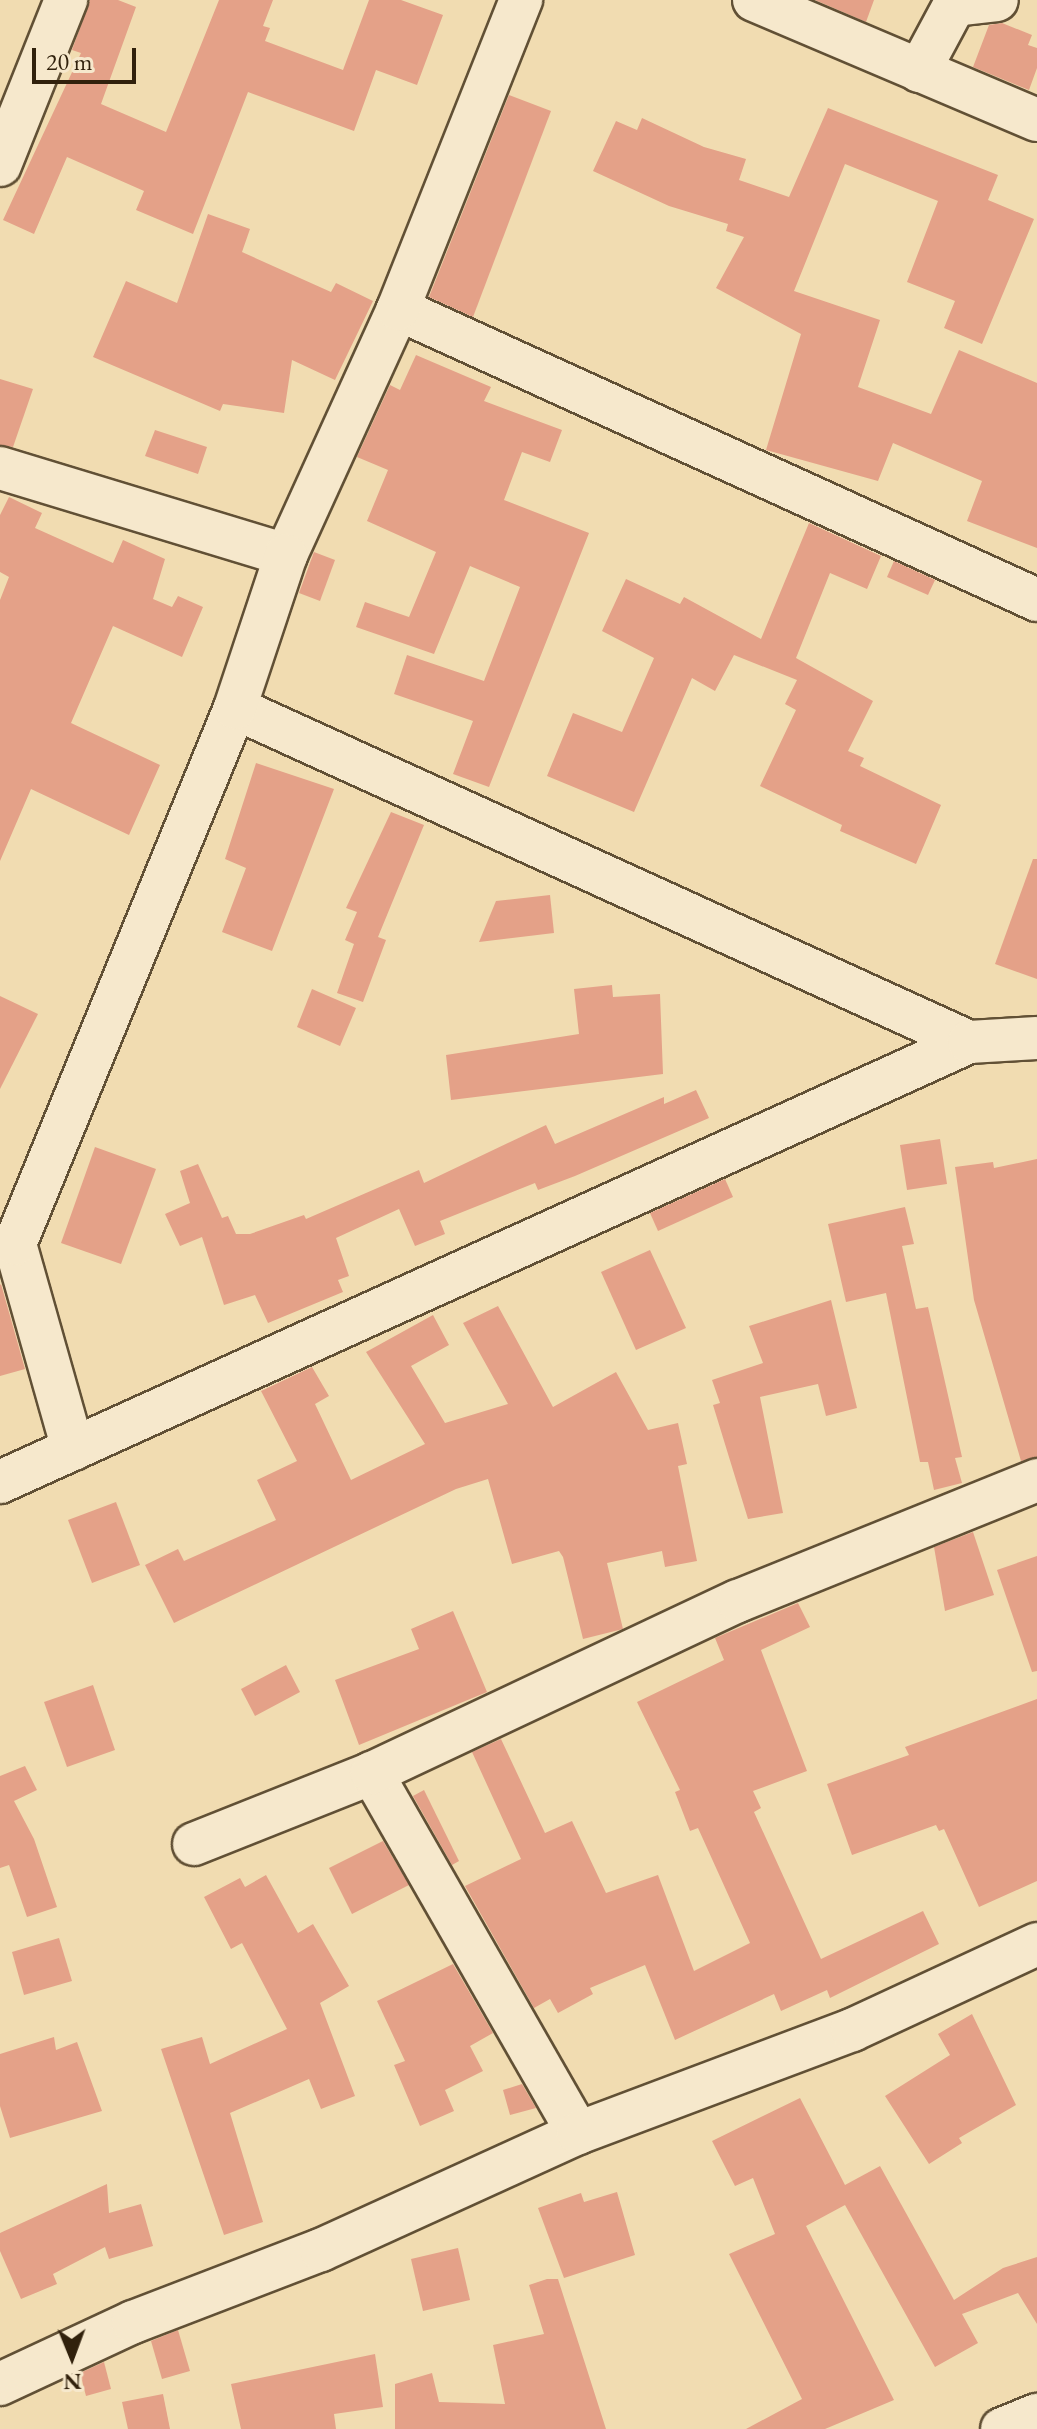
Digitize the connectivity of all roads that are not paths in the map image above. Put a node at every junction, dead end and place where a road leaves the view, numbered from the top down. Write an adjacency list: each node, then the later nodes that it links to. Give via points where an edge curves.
1 (66, 0): 8 (street)
2 (521, 0): 9 (street)
3 (754, 0): 6 (street)
4 (997, 0): 5 (street)
5 (956, 2): 6 (street)
6 (919, 71): 7 (street)
7 (1037, 120)
8 (4, 142)
9 (398, 309): 11 (street); 12 (street)
10 (0, 468): 11 (street)
11 (286, 555): 13 (street)
12 (1037, 600)
13 (235, 708): 15 (street); 16 (street, via 15,1244)
14 (1037, 1038): 15 (street)
15 (969, 1042): 16 (street)
16 (73, 1449): 18 (street)
17 (1037, 1480): 19 (street, via 738,1601)
18 (0, 1482)
19 (372, 1773): 20 (street); 22 (street)
20 (194, 1844)
21 (1037, 1944): 22 (street, via 852,2030)
22 (578, 2133): 23 (street, via 321,2250 133,2322)
23 (0, 2384)
24 (1037, 2415): 25 (street)
25 (1002, 2429)

